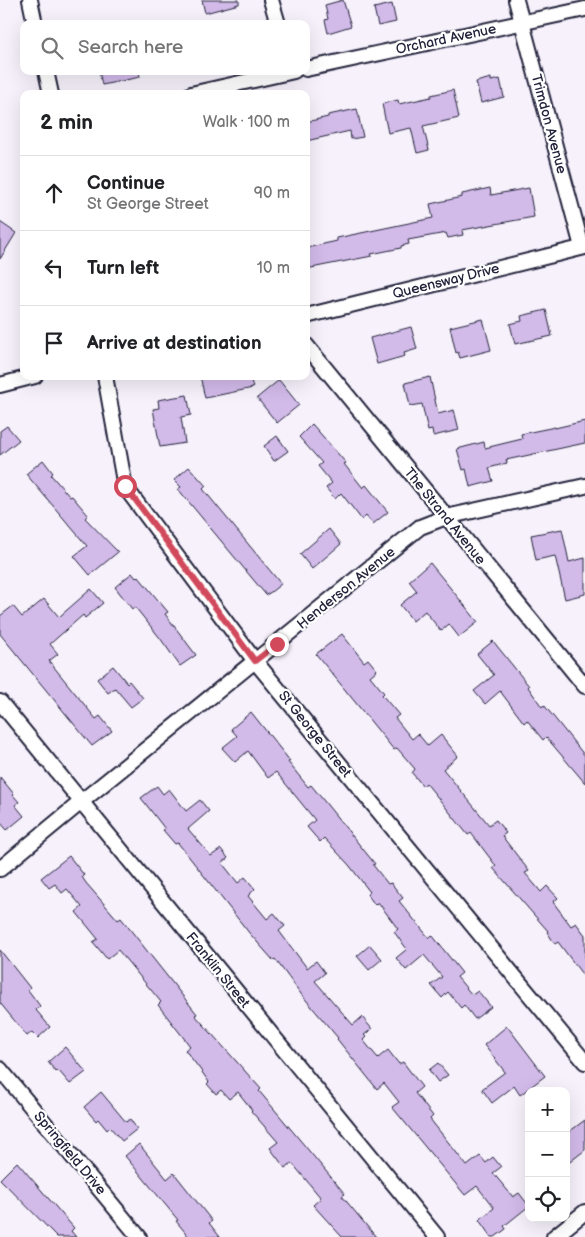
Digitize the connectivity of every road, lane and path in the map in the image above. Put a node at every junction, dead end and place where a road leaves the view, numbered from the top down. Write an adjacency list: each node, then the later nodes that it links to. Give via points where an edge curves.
1 (30, 0): 5 (street)
2 (271, 0): 6 (street)
3 (516, 0): 7 (street, Trimdon Avenue)
4 (585, 9): 7 (street, Orchard Avenue)
5 (35, 20)
6 (277, 20)
7 (522, 23): 8 (street, Orchard Avenue); 13 (street, Trimdon Avenue)
8 (310, 68)
9 (47, 75): 11 (street)
10 (274, 75): 12 (street)
11 (50, 90)
12 (209, 90)
13 (584, 247): 14 (street, Queensway Drive)
14 (310, 315)
15 (310, 350): 20 (street, The Strand Avenue)
16 (20, 380): 18 (street)
17 (106, 380): 21 (street, St George Street, via 125,486)
18 (0, 385)
19 (585, 486): 20 (street, Henderson Avenue)
20 (446, 517): 21 (street, Henderson Avenue, via 420,527); 22 (street, The Strand Avenue)
21 (255, 661): 24 (street, Henderson Avenue); 26 (street, St George Street)
22 (585, 686)
23 (0, 702): 24 (street, Franklin Street)
24 (81, 802): 25 (street, Henderson Avenue); 30 (street, Franklin Street)
25 (0, 870)
26 (585, 1062)
27 (0, 1069): 29 (street, Springfield Drive)
28 (585, 1212): 31 (street)
29 (139, 1237)
30 (437, 1237)
31 (554, 1237)

